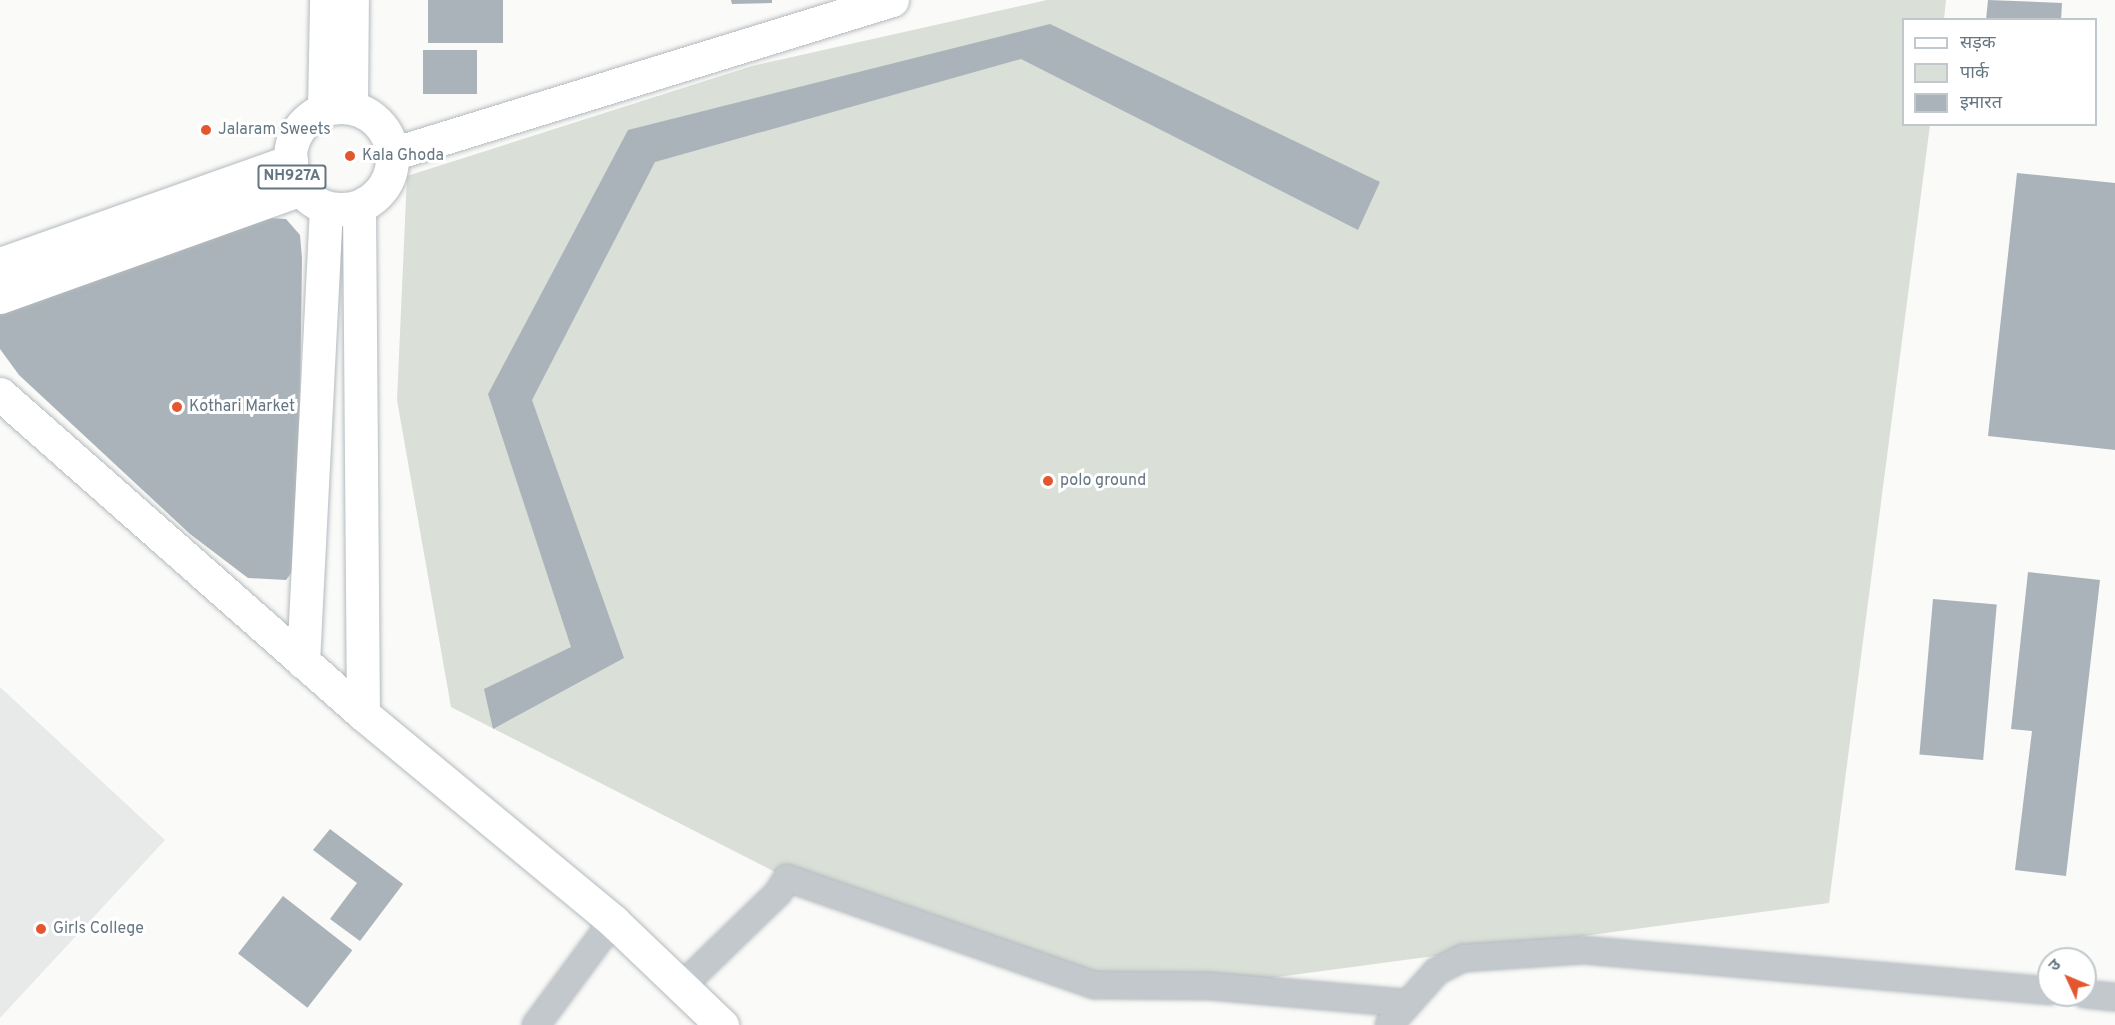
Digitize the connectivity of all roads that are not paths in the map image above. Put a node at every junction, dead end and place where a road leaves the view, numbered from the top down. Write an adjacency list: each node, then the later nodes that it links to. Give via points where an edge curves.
1 (326, 0): 5 (main road)
2 (352, 0): 5 (main road)
3 (892, 0): 4 (main road)
4 (850, 5): 6 (main road)
5 (337, 108): 6 (main road, via 375,118); 7 (main road, NH927A, via 302,124 290,149)
6 (395, 153): 8 (main road, via 381,191)
7 (295, 175): 9 (main road, NH927A); 10 (main road, NH927A); 11 (main road, NH927A)
8 (359, 207): 9 (main road, NH927A); 14 (main road)
9 (326, 208): 13 (main road)
10 (0, 264)
11 (0, 297)
12 (0, 394): 13 (main road)
13 (303, 662): 14 (main road)
14 (363, 714): 15 (main road)
15 (613, 921): 16 (main road); 21 (street)
16 (682, 986): 20 (street, via 778,893 788,878 1095,984 1210,986); 22 (main road)
17 (2037, 990): 20 (street, via 1583,950 1463,958 1437,971)
18 (2097, 995): 19 (street)
19 (2115, 997)
20 (1404, 1003): 23 (street)
21 (536, 1025)
22 (722, 1025)
23 (1389, 1025)

